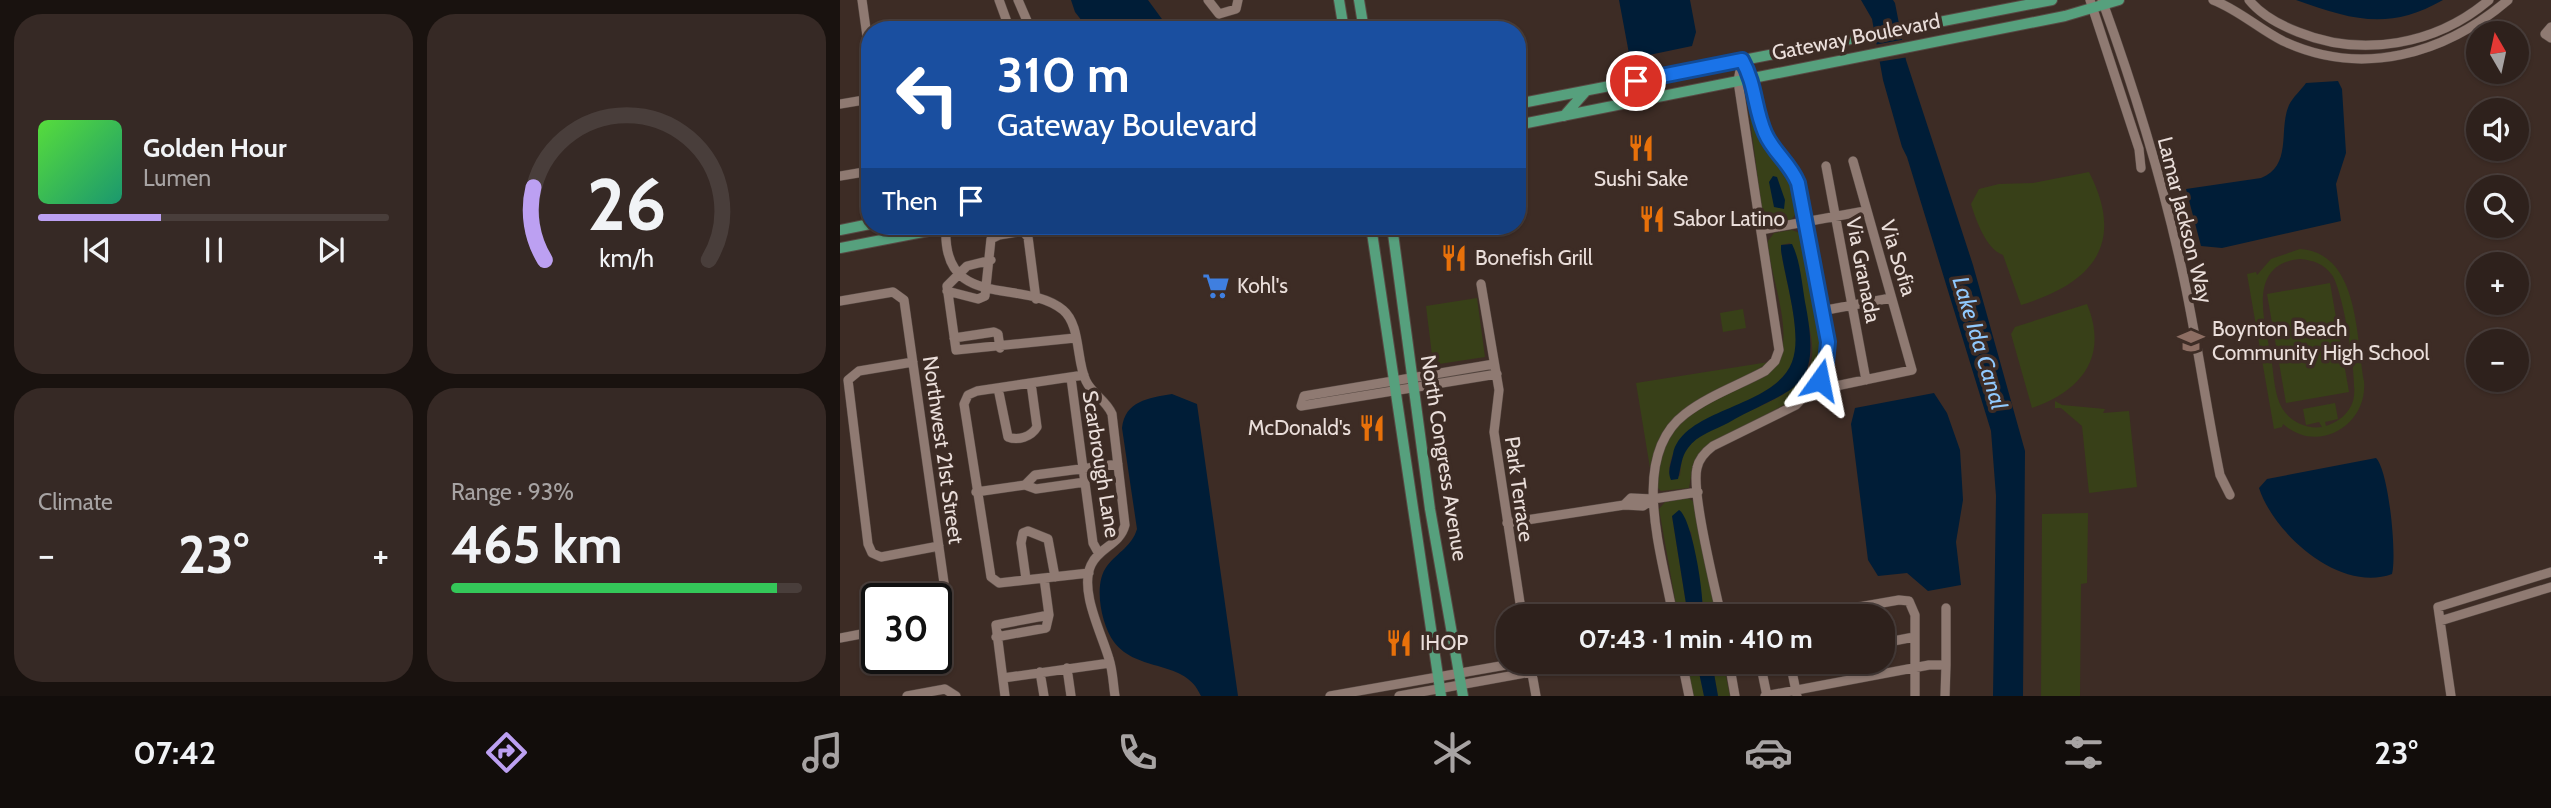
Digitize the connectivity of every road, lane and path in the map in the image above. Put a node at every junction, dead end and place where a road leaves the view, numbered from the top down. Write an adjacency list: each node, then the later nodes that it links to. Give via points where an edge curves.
1 (862, 0): 15 (street)
2 (999, 0): 16 (street)
3 (1018, 0): 17 (street)
4 (1208, 0): 5 (street, via 1219,14 1236,9)
5 (1238, 0)
6 (1339, 0): 18 (main road)
7 (1359, 0): 19 (main road)
8 (2052, 0): 22 (main road, Gateway Boulevard)
9 (2119, 0): 14 (main road, Gateway Boulevard)
10 (2213, 0): 13 (street, via 2301,48 2365,59 2406,55 2443,43)
11 (2249, 0): 12 (street, via 2288,28 2326,42 2359,46 2392,44 2429,34)
12 (2489, 0)
13 (2508, 0)
14 (2097, 3): 23 (main road, Gateway Boulevard); 26 (street, Lamar Jackson Way); 27 (street, Lamar Jackson Way)
15 (865, 21)
16 (1007, 21)
17 (1027, 21)
18 (1342, 21)
19 (1362, 21)
20 (2551, 27): 21 (street, via 2546,34)
21 (2551, 38)
22 (1742, 60): 23 (street); 24 (street); 25 (main road, Gateway Boulevard)
23 (1752, 78): 24 (main road, Gateway Boulevard); 40 (street, via 1765,133 1794,172)
24 (1738, 81): 31 (main road, Gateway Boulevard); 43 (street)
25 (1586, 91): 29 (main road, Gateway Boulevard); 31 (main road)
26 (2133, 95): 27 (street); 81 (street, Lamar Jackson Way, via 2183,271 2221,479)
27 (2121, 99): 35 (street, Lamar Jackson Way)
28 (861, 100): 30 (street)
29 (1526, 102)
30 (840, 104)
31 (1564, 116): 32 (main road, Gateway Boulevard)
32 (1526, 123)
33 (1853, 161): 38 (street, Via Sofia)
34 (1826, 166): 39 (street, Via Granada)
35 (2141, 168)
36 (861, 172): 37 (street)
37 (840, 176)
38 (1865, 211): 39 (street); 56 (street, Via Sofia)
39 (1835, 216): 40 (street); 59 (street, Via Granada)
40 (1805, 223): 43 (street); 60 (street)
41 (861, 226): 42 (main road)
42 (840, 230)
43 (1761, 230): 82 (street, via 1780,339 1777,356 1765,371 1690,410 1671,427 1655,460)
44 (904, 235): 50 (main road)
45 (952, 235): 52 (street)
46 (1002, 235): 51 (street, via 994,236 990,244)
47 (1025, 235): 57 (street)
48 (1372, 235): 73 (main road, North Congress Avenue)
49 (1393, 235): 71 (main road, North Congress Avenue)
50 (840, 248)
51 (991, 260): 52 (street); 54 (street)
52 (960, 272): 54 (street); 55 (street)
53 (1481, 284): 65 (street, Park Terrace)
54 (986, 288): 55 (street, via 985,296 978,299); 57 (street)
55 (947, 291): 61 (street)
56 (1891, 298): 59 (street); 70 (street, Via Sofia, via 1912,365 1908,373)
57 (1036, 299): 62 (street, via 1062,309)
58 (840, 301): 64 (street, Northwest 21st Street, via 897,293 904,300)
59 (1852, 305): 60 (street); 70 (street, Via Granada)
60 (1821, 311): 69 (street, via 1828,342)
61 (954, 338): 63 (street, via 960,352); 63 (street, via 994,332)
62 (1075, 338): 63 (street); 67 (street)
63 (1000, 348)
64 (913, 362): 84 (street, Northwest 21st Street); 84 (street, via 854,373 846,385 867,544 872,553 881,556)
65 (1494, 363): 66 (street, Park Terrace); 71 (street)
66 (1497, 374): 71 (street); 83 (street, Park Terrace, via 1500,398 1493,425)
67 (1084, 375): 68 (street); 75 (street, via 1111,410)
68 (1071, 378): 72 (street); 76 (street, Scarbrough Lane)
69 (1820, 380): 70 (street, via 1836,386); 80 (street, via 1796,405 1708,450 1698,466)
70 (1866, 380)
71 (1412, 382): 73 (street); 116 (main road, North Congress Avenue)
72 (1031, 383): 74 (street); 74 (street, via 1037,427 1016,439 1006,433)
73 (1394, 386): 73 (street, via 1301,406 1304,396); 117 (main road, North Congress Avenue)
74 (998, 388): 79 (street, via 972,392 964,404)
75 (1118, 464): 76 (street); 85 (street, via 1125,529)
76 (1083, 468): 77 (street, Scarbrough Lane); 78 (street, via 1035,475)
77 (1085, 482): 78 (street, via 1036,489); 85 (street, Scarbrough Lane, via 1093,543)
78 (1024, 485): 79 (street)
79 (976, 492): 90 (street, via 990,577 999,583)
80 (1698, 492): 82 (street); 95 (street)
81 (2230, 495)
82 (1653, 499): 83 (street, via 1631,498 1624,505); 94 (street)
83 (1507, 523): 93 (street, Park Terrace)
84 (939, 547): 91 (street, Northwest 21st Street)
85 (1099, 554): 86 (street)
86 (1089, 573): 88 (street); 103 (street, via 1095,623)
87 (2548, 573): 92 (street); 98 (street, via 2438,607)
88 (1055, 577): 89 (street); 90 (street, via 1048,539 1028,531 1021,543)
89 (1044, 578): 90 (street); 115 (street, via 1049,615 996,625)
90 (1026, 579)
91 (944, 583)
92 (2550, 587): 98 (street)
93 (1520, 604)
94 (1672, 604)
95 (1719, 604)
96 (1876, 604): 100 (street, via 1909,601)
97 (1946, 608): 104 (street)
98 (2440, 621): 134 (street)
99 (861, 634): 101 (street)
100 (1914, 637): 102 (street); 105 (street)
101 (840, 638)
102 (1895, 641)
103 (1110, 663): 106 (street); 125 (street)
104 (1946, 665): 105 (street); 133 (street)
105 (1914, 667): 120 (street); 132 (street)
106 (1067, 668): 107 (street); 124 (street)
107 (1040, 672): 115 (street); 123 (street)
108 (1496, 672): 116 (street)
109 (1500, 674): 116 (street)
110 (1532, 674): 128 (street)
111 (1684, 674): 129 (street)
112 (1731, 674): 130 (street)
113 (1762, 674): 131 (street)
114 (1792, 674): 120 (street)
115 (1003, 678): 122 (street)
116 (1461, 684): 117 (street)
117 (1440, 687): 118 (street); 127 (street)
118 (1390, 691): 126 (street)
119 (953, 693): 121 (street)
120 (1796, 693): 131 (street)
121 (907, 696)
122 (1005, 696)
123 (1044, 696)
124 (1071, 696)
125 (1115, 696)
126 (1330, 696)
127 (1399, 696)
128 (1536, 696)
129 (1689, 696)
130 (1735, 696)
131 (1766, 696)
132 (1914, 696)
133 (1945, 696)
134 (2451, 696)

